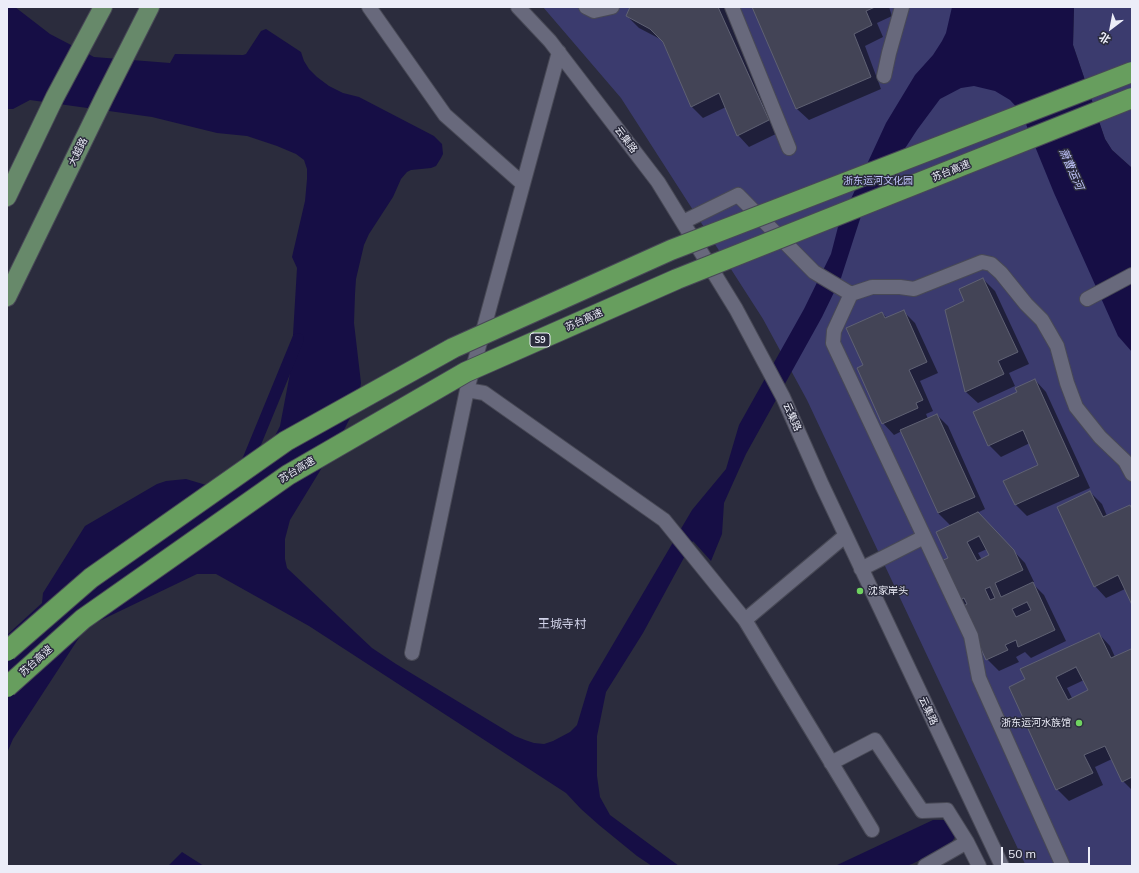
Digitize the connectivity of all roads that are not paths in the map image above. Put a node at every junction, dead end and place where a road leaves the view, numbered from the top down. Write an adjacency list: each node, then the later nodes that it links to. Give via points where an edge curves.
1 (103, 7): 15 (main road, via 55,97)
2 (150, 7): 19 (main road, 大越路)
3 (369, 7): 14 (street, via 445,115)
4 (518, 7): 9 (street, 云集路)
5 (586, 7): 6 (street, via 594,11)
6 (612, 7)
7 (732, 7): 13 (street)
8 (902, 7): 11 (street)
9 (559, 52): 14 (street); 16 (street, 云集路, via 658,182)
10 (1132, 72): 27 (highway, bridge, via 671,250 453,348 286,441 91,578)
11 (884, 76)
12 (1132, 98): 29 (highway, 苏台高速 / S9, bridge, via 677,279 466,372 288,474 83,619)
13 (789, 148)
14 (523, 184): 21 (street)
15 (7, 196)
16 (683, 222): 18 (street, via 738,196 814,272); 23 (street, 云集路, via 736,309 783,397)
17 (1132, 275): 20 (street)
18 (850, 294): 22 (street, via 872,287 914,289 982,262 991,264 1042,320 1057,346 1076,407 1100,437 1125,461); 24 (street, via 834,331 833,343)
19 (7, 297)
20 (1087, 299)
21 (467, 390): 26 (street, via 484,393 664,520); 28 (street)
22 (1132, 474)
23 (845, 536): 25 (street, 云集路); 26 (street)
24 (924, 537): 25 (street); 36 (street, via 971,636 979,678)
25 (861, 569): 35 (street, 云集路)
26 (745, 620): 30 (street)
27 (7, 651)
28 (412, 653)
29 (7, 687)
30 (831, 763): 31 (street); 32 (street, via 875,740 922,811 947,810)
31 (872, 830)
32 (966, 842): 33 (street); 34 (street)
33 (925, 866)
34 (979, 866)
35 (1002, 866)
36 (1063, 866)

